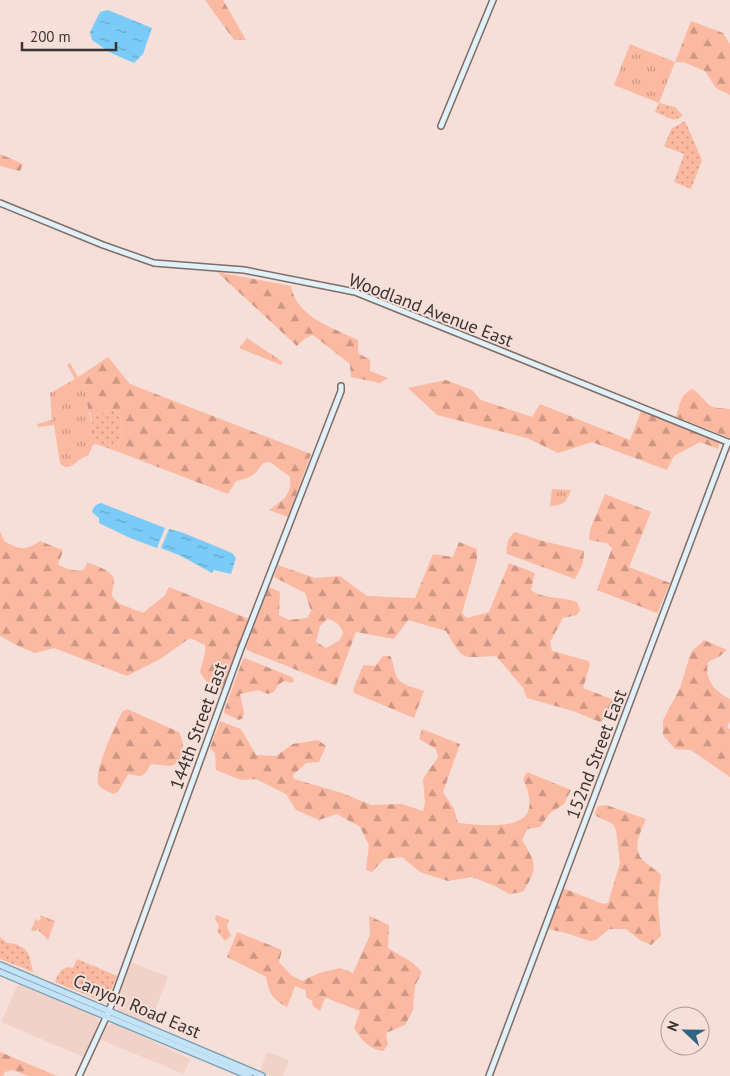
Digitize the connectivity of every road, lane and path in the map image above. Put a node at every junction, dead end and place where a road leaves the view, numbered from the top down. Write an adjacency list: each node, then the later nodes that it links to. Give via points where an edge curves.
1 (493, 0): 2 (street)
2 (441, 126)
3 (0, 203): 5 (street, Woodland Avenue East, via 154,263 244,270 355,292)
4 (341, 386): 8 (street, 144th Street East)
5 (729, 442): 12 (street, 152nd Street East)
6 (0, 965): 8 (main road, Canyon Road East)
7 (0, 972): 8 (main road, Canyon Road East)
8 (108, 1013): 9 (street, 144th Street East); 10 (main road, Canyon Road East); 11 (main road, Canyon Road East)
9 (79, 1076)
10 (249, 1076)
11 (262, 1076)
12 (489, 1076)

